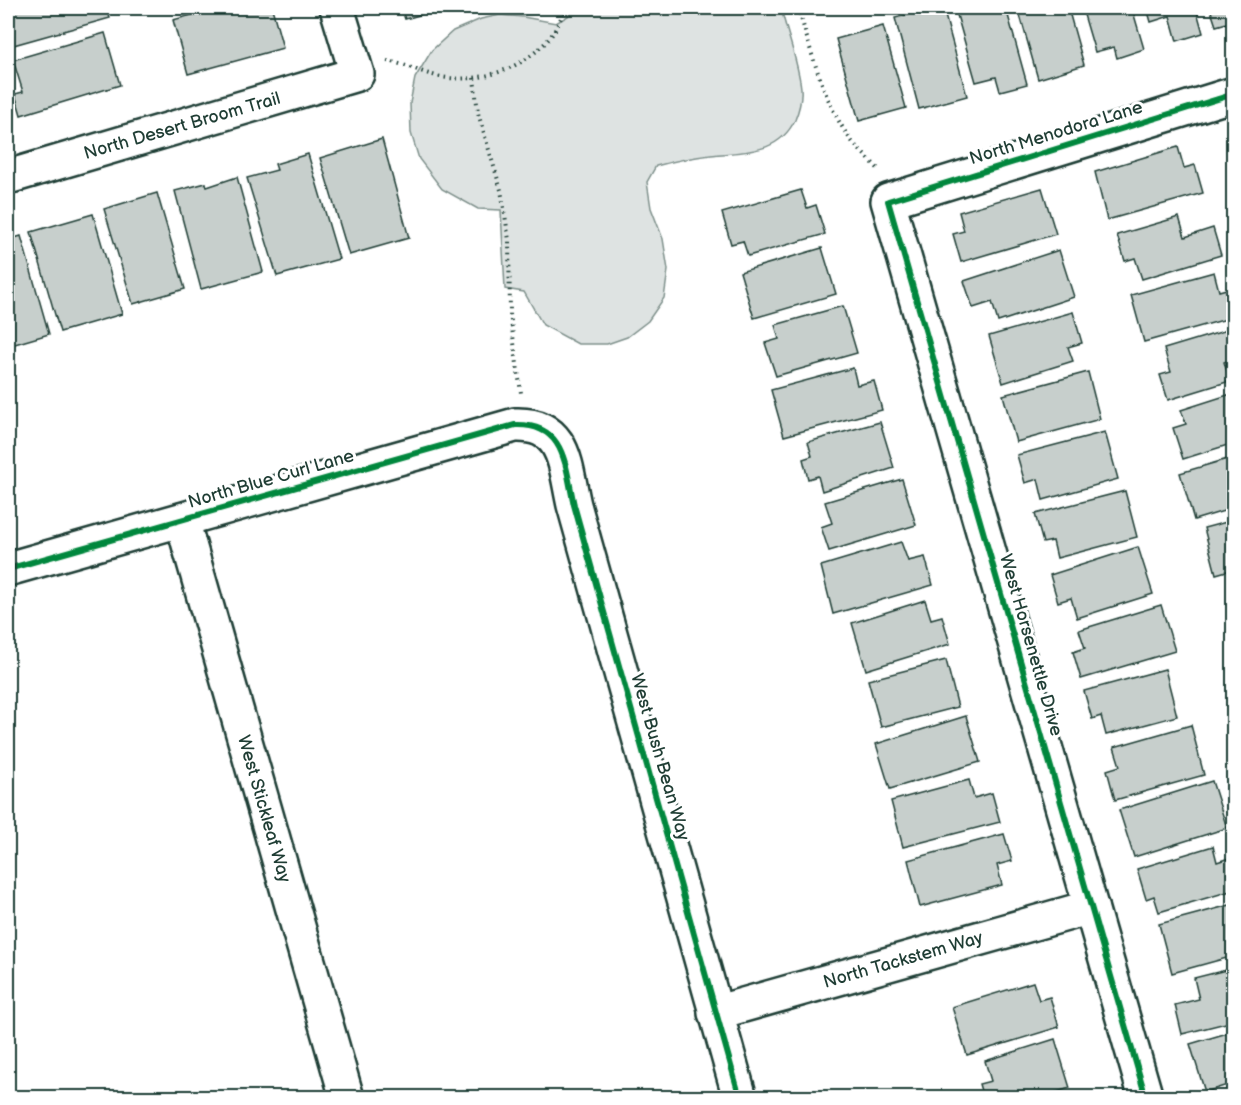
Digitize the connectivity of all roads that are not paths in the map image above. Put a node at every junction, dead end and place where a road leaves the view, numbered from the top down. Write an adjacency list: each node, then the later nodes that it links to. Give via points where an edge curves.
1 (337, 8): 3 (street, North Desert Broom Trail, via 368,67)
2 (1233, 94): 4 (street, North Menodora Lane)
3 (8, 177)
4 (894, 198): 8 (street, West Horsenettle Drive)
5 (535, 428): 6 (street, North Blue Curl Lane, via 515,425); 9 (street, West Bush Bean Way, via 554,437 563,454 580,528)
6 (182, 520): 7 (street, North Blue Curl Lane); 10 (street, West Stickleaf Way)
7 (8, 569)
8 (1091, 908): 9 (street, North Tackstem Way); 12 (street, West Horsenettle Drive)
9 (715, 1013): 11 (street, West Bush Bean Way)
10 (347, 1098)
11 (740, 1098)
12 (1146, 1098)

